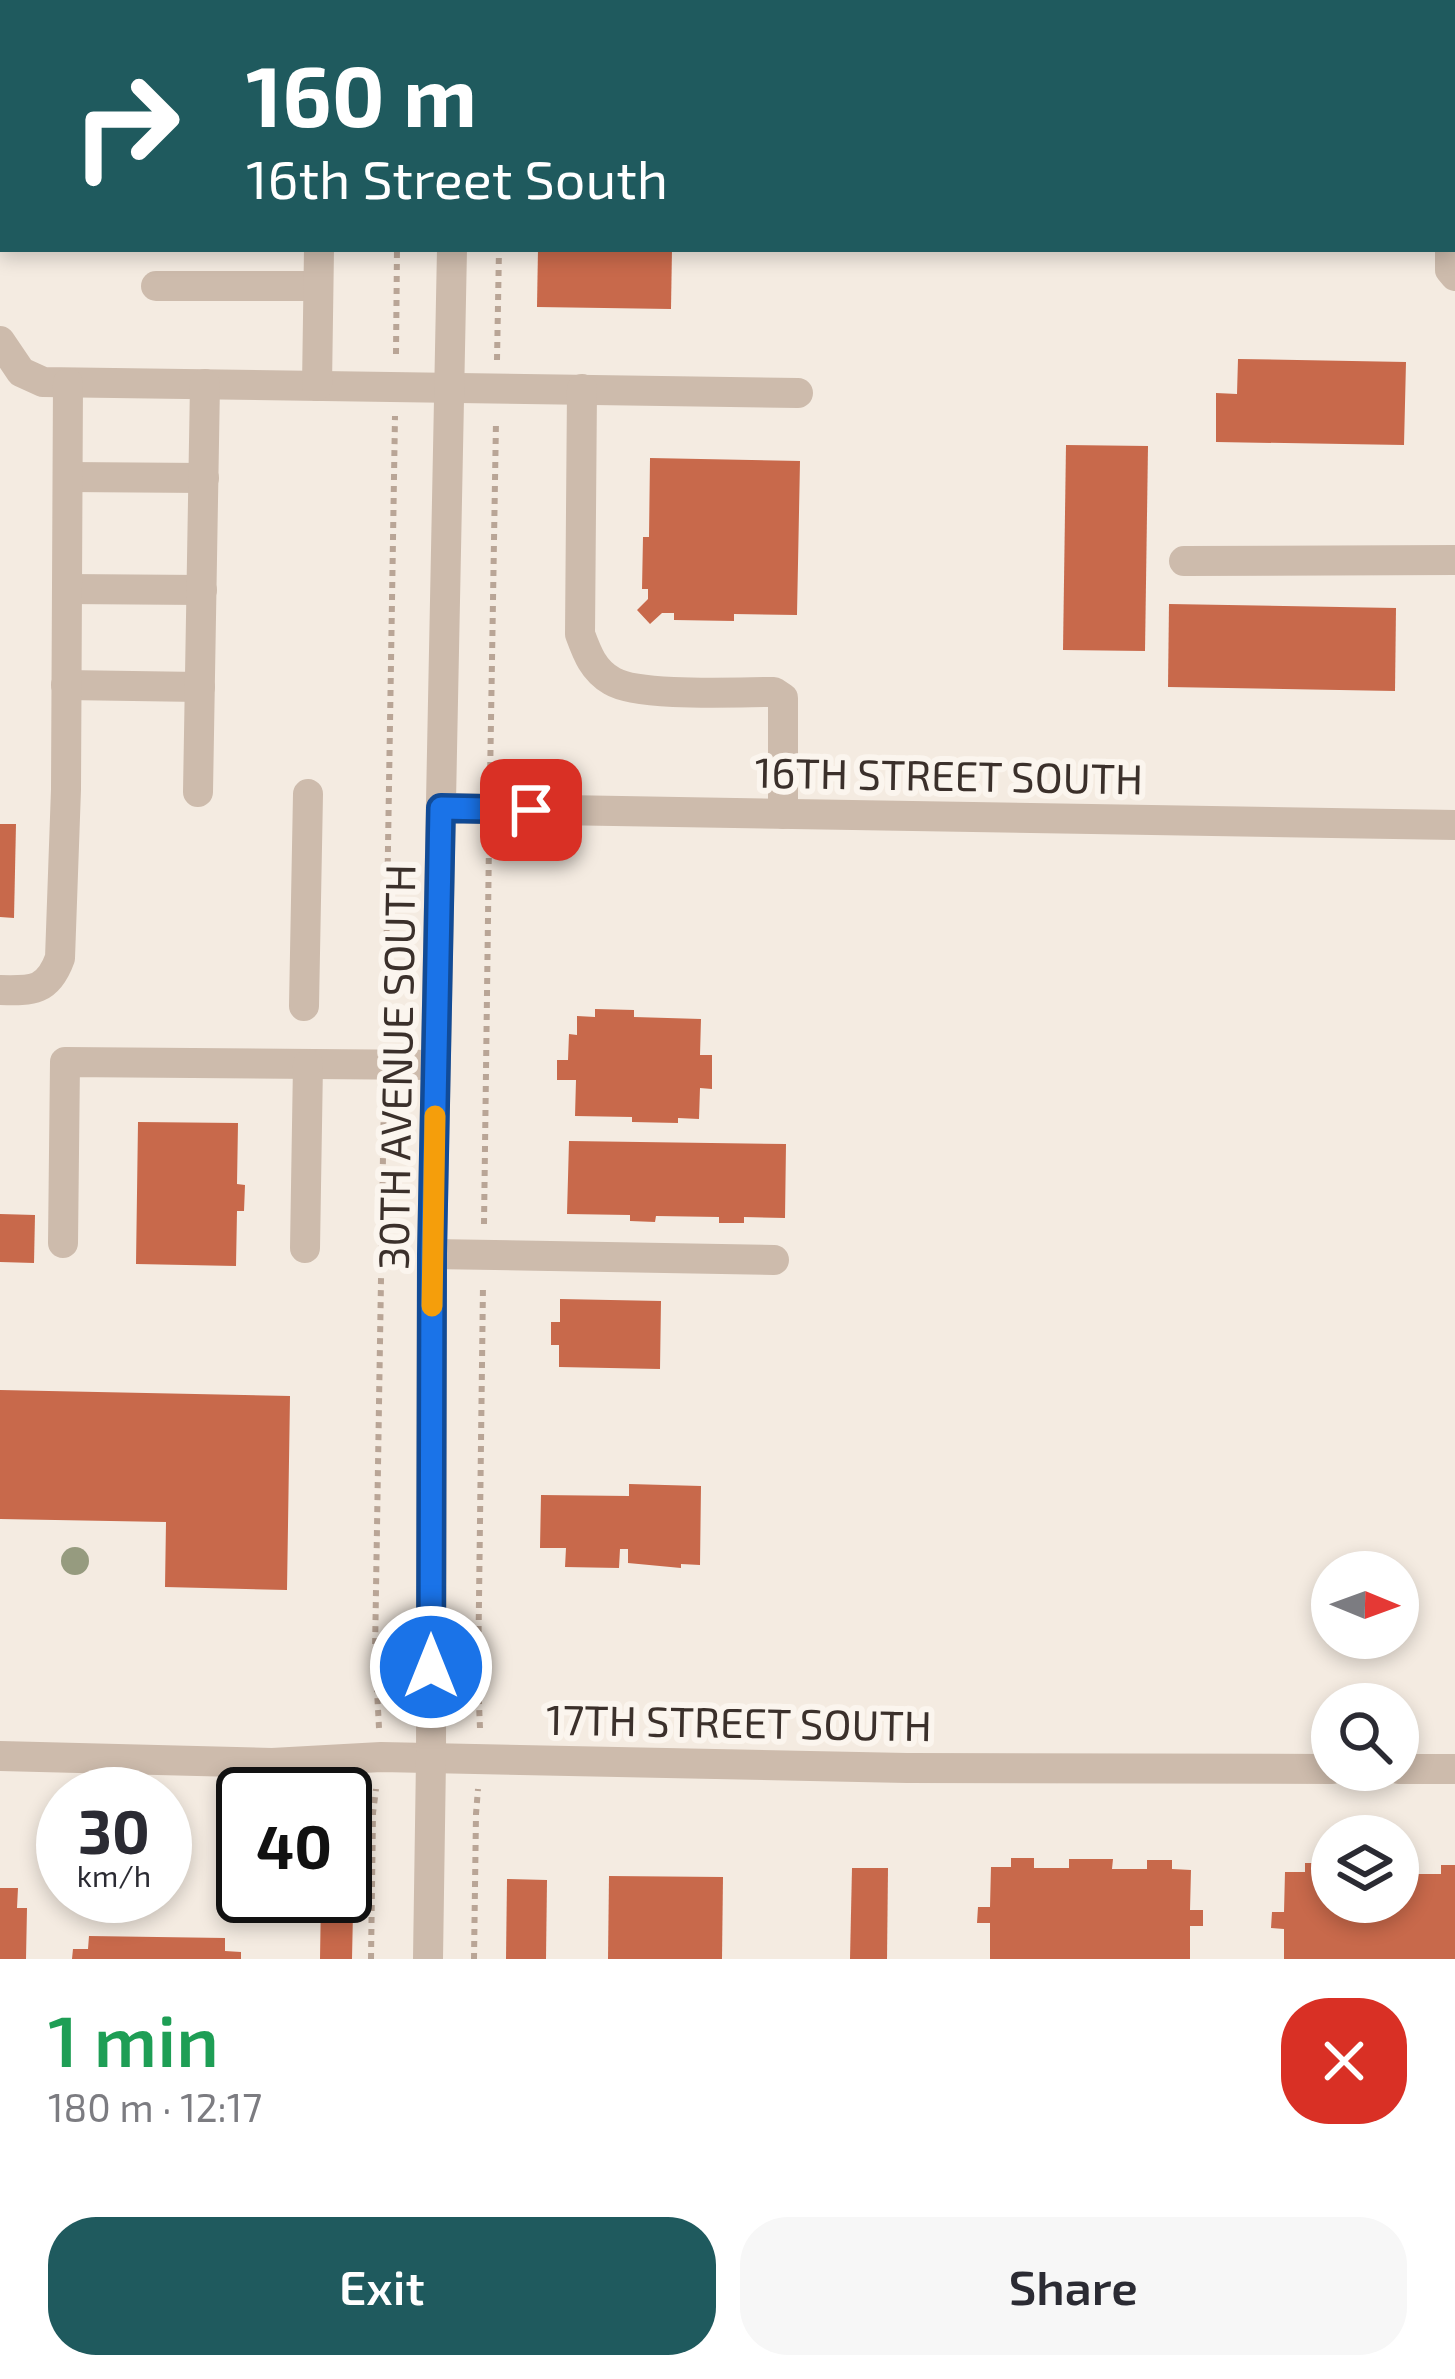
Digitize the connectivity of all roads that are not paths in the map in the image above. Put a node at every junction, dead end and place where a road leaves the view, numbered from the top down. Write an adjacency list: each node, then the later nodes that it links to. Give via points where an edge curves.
1 (319, 252): 4 (street)
2 (452, 252): 9 (street, 30TH AVENUE SOUTH)
3 (156, 286): 4 (street)
4 (318, 286): 8 (street)
5 (0, 340): 6 (street, via 21,372)
6 (68, 383): 7 (street); 12 (street)
7 (205, 384): 8 (street); 13 (street)
8 (317, 386): 9 (street)
9 (449, 388): 10 (street); 22 (street, 30TH AVENUE SOUTH)
10 (582, 389): 11 (street); 23 (street, via 580,634 590,661 635,690 783,698)
11 (798, 393)
12 (68, 477): 13 (street); 16 (street)
13 (204, 478): 17 (street)
14 (1455, 560): 15 (street)
15 (1184, 562)
16 (67, 589): 17 (street); 18 (street)
17 (202, 590): 19 (street)
18 (66, 685): 19 (street); 25 (street, via 60,958 44,985)
19 (200, 687): 20 (street)
20 (198, 792)
21 (308, 794): 26 (street)
22 (441, 808): 23 (street, 16TH STREET SOUTH); 28 (street, 30TH AVENUE SOUTH)
23 (783, 814): 24 (street, 16TH STREET SOUTH)
24 (1455, 825)
25 (0, 990)
26 (304, 1006)
27 (308, 1064): 28 (street); 29 (street, via 64,1062); 30 (street)
28 (436, 1065): 31 (street, 30TH AVENUE SOUTH)
29 (62, 1243)
30 (305, 1248)
31 (432, 1254): 32 (street); 34 (street, 30TH AVENUE SOUTH)
32 (774, 1260)
33 (0, 1756): 34 (street, 17TH STREET SOUTH)
34 (431, 1759): 35 (street, 17TH STREET SOUTH); 38 (street, 30TH AVENUE SOUTH)
35 (1311, 1769)
36 (1419, 1769): 37 (street)
37 (1455, 1769)
38 (428, 1959)

